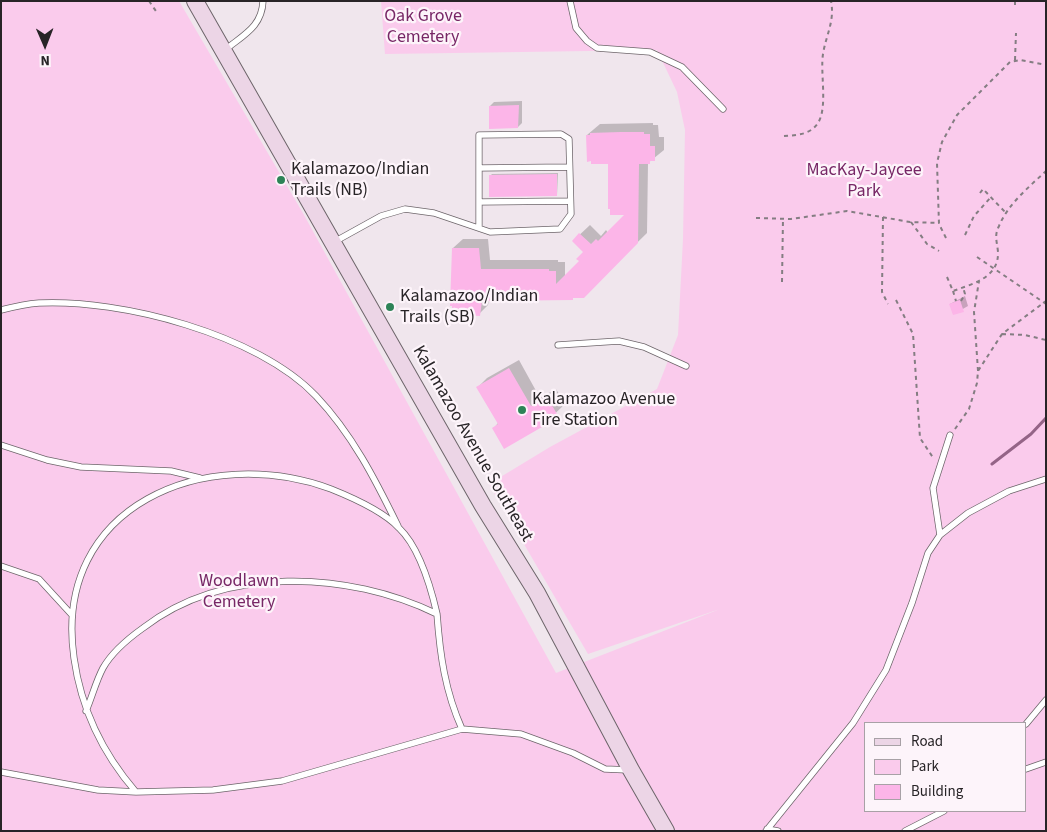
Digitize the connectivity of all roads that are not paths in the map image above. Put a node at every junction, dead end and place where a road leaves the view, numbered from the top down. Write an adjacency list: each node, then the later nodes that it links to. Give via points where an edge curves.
1 (195, 1): 4 (main road, Kalamazoo Avenue Southeast)
2 (262, 1): 4 (lane, via 262,14 254,26)
3 (568, 2): 5 (lane, via 576,28 597,48 650,52 682,67)
4 (223, 51): 11 (main road, Kalamazoo Avenue Southeast)
5 (723, 109)
6 (570, 167): 7 (lane); 7 (lane, via 569,139 561,134 479,135); 8 (lane)
7 (479, 168): 9 (lane)
8 (570, 201): 9 (lane); 10 (lane, via 571,214 560,229 490,232)
9 (479, 202): 10 (lane)
10 (479, 227): 11 (lane, via 434,213 405,209 381,216)
11 (332, 244): 30 (main road, Kalamazoo Avenue Southeast, via 537,593)
12 (1, 310): 19 (lane, via 37,303 77,304 150,315 198,326 274,364 314,394 348,434)
13 (558, 345): 14 (lane, via 619,341 644,347)
14 (686, 366)
15 (950, 435): 20 (lane, via 934,488)
16 (1, 445): 17 (lane, via 81,467 171,471)
17 (200, 478): 19 (lane, via 232,474 308,481 355,498); 23 (lane, via 151,497 119,517 97,542 84,567)
18 (1046, 479): 20 (lane, via 1009,491 968,513)
19 (399, 528): 22 (lane, via 413,548 431,587)
20 (940, 535): 34 (lane, via 928,553 886,670 853,723)
21 (1, 566): 23 (lane, via 39,579)
22 (436, 614): 25 (lane, via 387,593 310,582 267,583 217,591 156,617 128,639 103,668); 27 (lane, via 446,686)
23 (72, 615): 25 (lane, via 72,645)
24 (1046, 700): 26 (lane)
25 (86, 711): 32 (lane, via 116,765)
26 (1027, 723)
27 (462, 729): 30 (lane, via 521,734 605,769); 32 (lane, via 282,781 213,790)
28 (1046, 762): 29 (lane)
29 (1027, 768)
30 (631, 770): 35 (main road, Kalamazoo Avenue Southeast)
31 (1, 772): 32 (lane, via 89,788)
32 (136, 792)
33 (942, 812): 37 (lane)
34 (767, 830): 36 (lane)
35 (666, 831)
36 (778, 831)
37 (905, 831)

